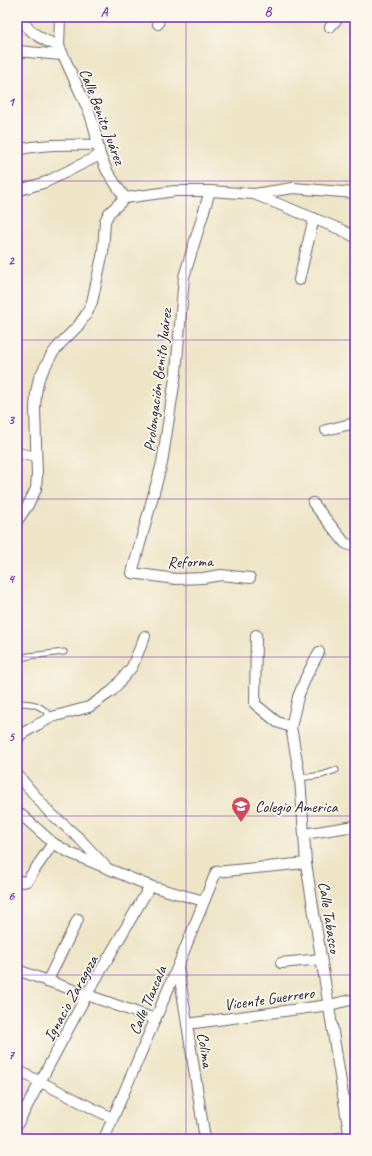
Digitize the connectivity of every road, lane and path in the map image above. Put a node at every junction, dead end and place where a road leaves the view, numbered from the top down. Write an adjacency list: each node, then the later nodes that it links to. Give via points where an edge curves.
1 (20, 17): 5 (street, via 42,39)
2 (60, 17): 5 (street)
3 (339, 17): 4 (street)
4 (330, 28)
5 (61, 50): 6 (street); 8 (street, Calle Benito Juárez, via 90,114)
6 (17, 51)
7 (17, 150): 8 (street, via 58,145)
8 (99, 150): 9 (street, via 46,182); 13 (street, Calle Benito Juárez, via 107,171)
9 (23, 189)
10 (210, 191): 12 (street); 13 (street); 26 (street, Prolongación Benito Juárez, via 184,277 176,372 162,463)
11 (355, 193): 12 (street, via 292,188)
12 (254, 194): 14 (street)
13 (125, 198): 20 (street, via 109,213 105,221 103,252 92,302 87,313 52,354 39,378 35,409)
14 (314, 218): 15 (street); 16 (street)
15 (355, 237)
16 (299, 280)
17 (355, 423): 18 (street)
18 (326, 430)
19 (17, 453): 20 (street)
20 (36, 456): 23 (street, via 36,489)
21 (313, 503): 25 (street, via 345,543)
22 (17, 504): 23 (street)
23 (28, 505): 24 (street)
24 (18, 518)
25 (355, 547)
26 (132, 573): 27 (street, Reforma, via 176,579 221,575)
27 (250, 578)
28 (256, 635): 35 (street, via 255,704 277,722)
29 (145, 636): 34 (street, via 132,667 112,691 89,707)
30 (64, 652): 32 (lane)
31 (319, 652): 35 (street, via 298,697)
32 (17, 659)
33 (17, 703): 34 (lane, via 42,707)
34 (52, 717): 36 (street, via 20,735)
35 (291, 728): 39 (street, Calle Tabasco)
36 (17, 741)
37 (336, 770): 39 (lane)
38 (17, 774): 45 (street, via 48,811 80,839)
39 (300, 778): 42 (street, Calle Tabasco)
40 (17, 812): 43 (street)
41 (355, 826): 42 (street)
42 (304, 834): 44 (street, Calle Tabasco)
43 (53, 843): 45 (street, via 70,854); 46 (street, via 27,881)
44 (306, 863): 48 (street, Calle Tlaxcala, via 216,872); 50 (street, Calle Tabasco)
45 (108, 870): 47 (street)
46 (17, 880)
47 (150, 886): 48 (street); 55 (street, Ignacio Zaragoza)
48 (204, 901): 52 (street, Calle Tlaxcala)
49 (78, 919): 54 (street)
50 (321, 959): 51 (street); 57 (street, Calle Tabasco)
51 (281, 963)
52 (178, 966): 58 (street, Calle Tlaxcala); 59 (street, Colima)
53 (17, 970): 54 (street)
54 (47, 982): 55 (street)
55 (86, 996): 58 (street); 61 (street, Ignacio Zaragoza)
56 (355, 999): 57 (street, Vicente Guerrero)
57 (329, 1005): 59 (street, Vicente Guerrero); 64 (street, Calle Tabasco)
58 (155, 1019): 62 (street, Calle Tlaxcala)
59 (187, 1024): 66 (street, Colima)
60 (17, 1070): 61 (street)
61 (41, 1081): 62 (street); 63 (street, Ignacio Zaragoza)
62 (112, 1118): 65 (street, Calle Tlaxcala)
63 (17, 1125)
64 (352, 1137): 67 (street)
65 (104, 1139)
66 (205, 1139)
67 (335, 1139)

